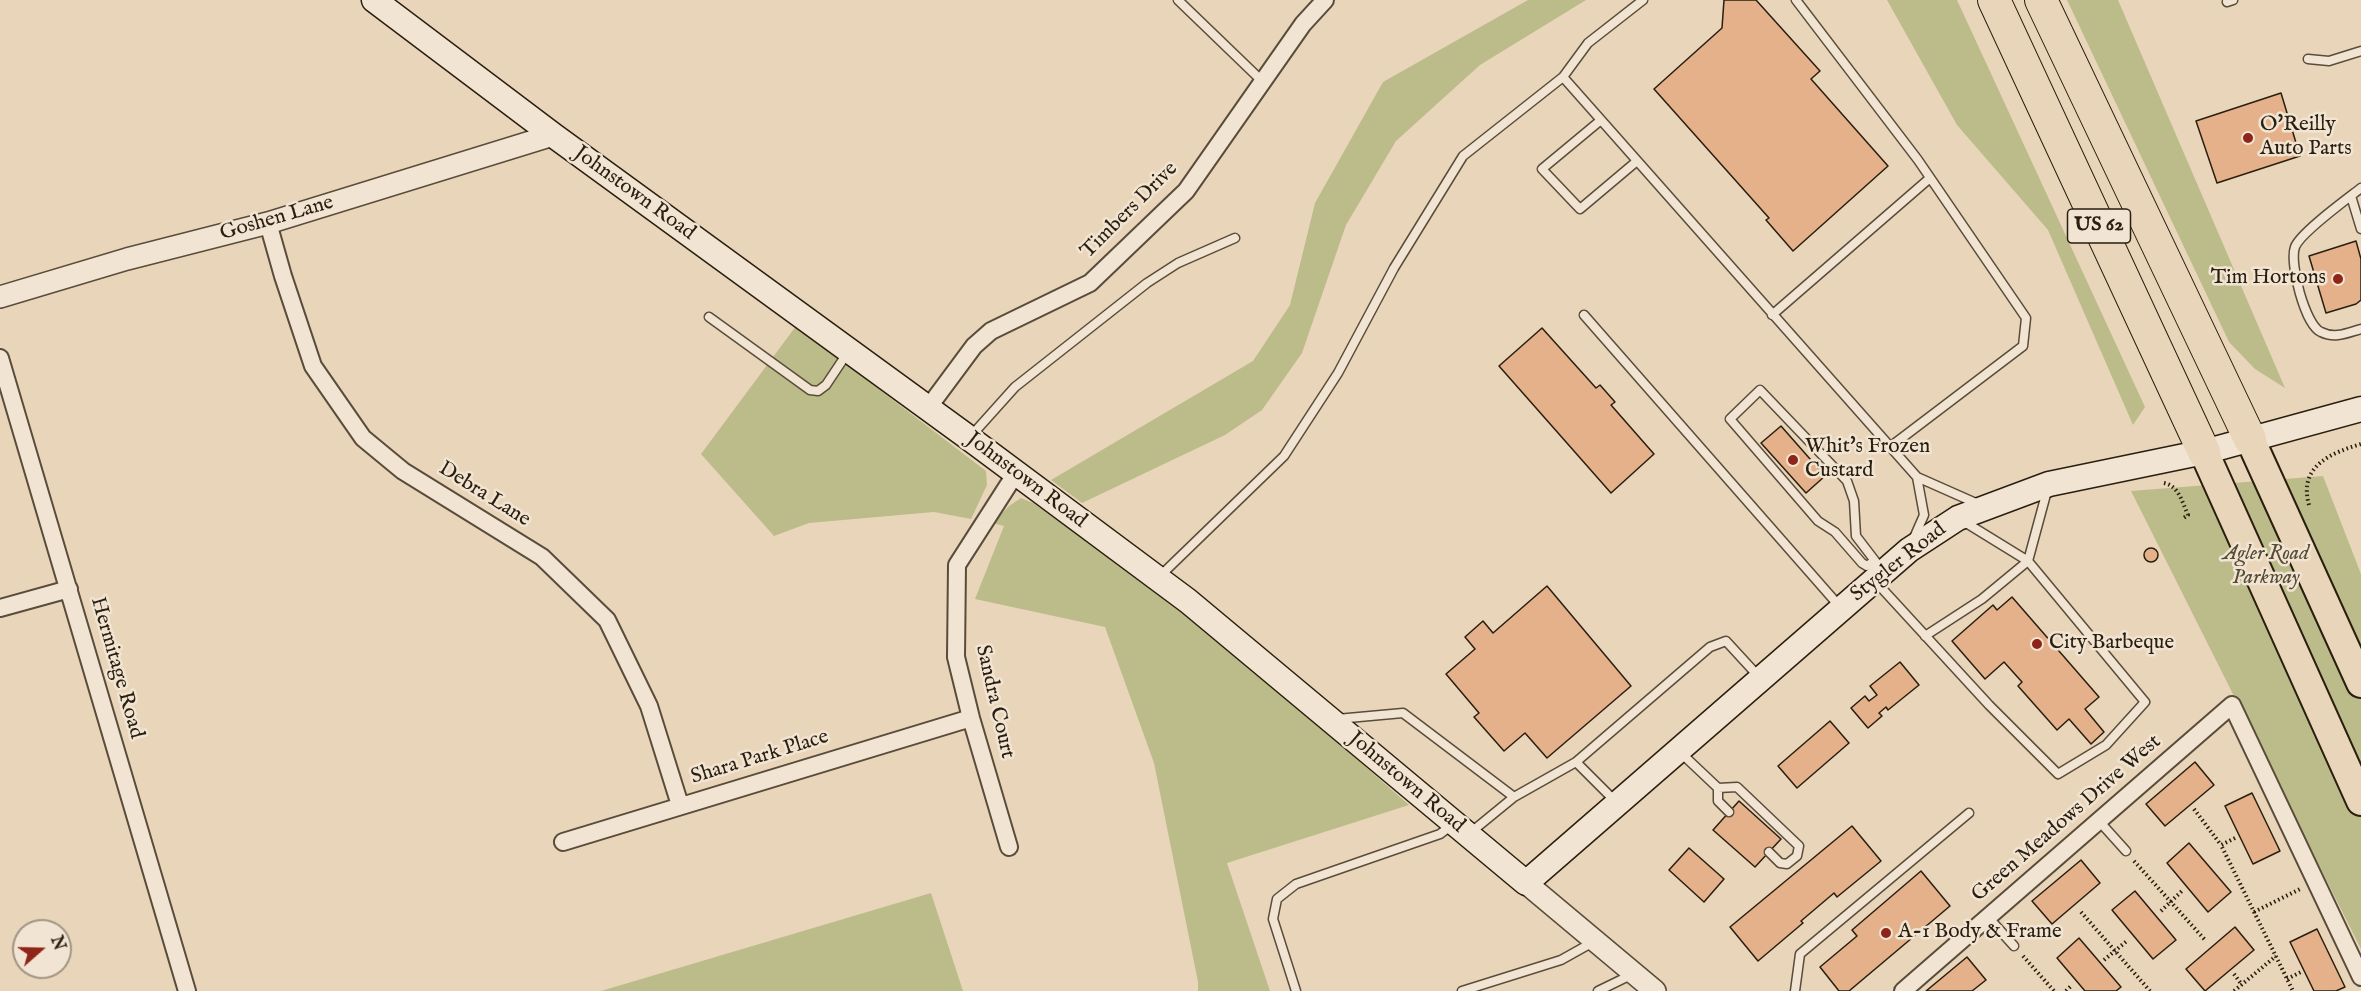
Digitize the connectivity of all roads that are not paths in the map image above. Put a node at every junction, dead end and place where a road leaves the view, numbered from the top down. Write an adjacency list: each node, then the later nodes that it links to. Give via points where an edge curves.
1 (374, 0): 13 (main road, Johnstown Road)
2 (1178, 0): 11 (lane)
3 (1325, 0): 11 (street, Timbers Drive)
4 (1643, 0): 10 (lane, via 1588,44)
5 (1796, 0): 15 (lane)
6 (1994, 0): 33 (highway, US 62)
7 (2041, 0): 31 (highway, US 62)
8 (2361, 51): 9 (lane, via 2329,61)
9 (2308, 59)
10 (1563, 77): 12 (lane); 42 (lane, via 1463,156 1394,268 1338,373 1284,456)
11 (1262, 81): 28 (street, Timbers Drive, via 1186,191 1090,283 991,332 974,346)
12 (1600, 120): 14 (lane); 14 (lane, via 1542,169 1580,209)
13 (553, 135): 18 (street, Goshen Lane); 26 (main road, Johnstown Road)
14 (1637, 161): 23 (lane)
15 (1930, 178): 23 (lane); 32 (lane, via 2026,318 2023,346)
16 (2361, 188): 17 (lane)
17 (2351, 196): 19 (lane); 25 (lane, via 2295,246 2293,266 2310,322 2318,332 2339,336)
18 (268, 223): 21 (street, Goshen Lane); 57 (street, Debra Lane, via 313,366 363,438 403,471 542,557 607,620 649,706)
19 (2361, 229)
20 (1235, 238): 30 (lane, via 1178,262 1147,283 1015,387)
21 (0, 297)
22 (1584, 315): 45 (lane)
23 (1773, 315): 32 (lane)
24 (709, 317): 26 (lane, via 818,392)
25 (2361, 329)
26 (849, 351): 28 (main road, Johnstown Road)
27 (0, 358): 43 (street, Hermitage Road)
28 (928, 408): 30 (main road, Johnstown Road)
29 (2361, 409): 31 (main road, Stygler Road)
30 (969, 438): 34 (main road, Johnstown Road)
31 (2250, 439): 33 (main road, Stygler Road); 48 (highway, US 62)
32 (1890, 447): 35 (lane)
33 (2204, 452): 36 (main road, Stygler Road); 55 (highway, US 62)
34 (1016, 473): 42 (main road, Johnstown Road); 49 (street, Sandra Court, via 957,565 956,657)
35 (1917, 477): 37 (lane); 39 (lane, via 1924,515)
36 (2049, 484): 37 (main road, Stygler Road); 40 (lane)
37 (1984, 507): 38 (main road, Stygler Road)
38 (1958, 518): 39 (main road, Stygler Road); 40 (lane)
39 (1909, 550): 41 (main road, Stygler Road)
40 (2028, 561): 46 (lane, via 1982,599); 46 (lane, via 2145,702 2106,745 2058,774)
41 (1878, 571): 41 (lane, via 1856,536 1854,501 1846,481 1760,390 1730,418 1818,521 1835,532 1862,563); 45 (main road, Stygler Road); 46 (lane)
42 (1157, 578): 50 (main road, Johnstown Road)
43 (69, 589): 44 (street); 72 (street, Hermitage Road)
44 (0, 608)
45 (1841, 608): 47 (main road, Stygler Road)
46 (1925, 636)
47 (1760, 679): 51 (main road, Stygler Road); 52 (lane, via 1726,641 1710,647)
48 (2361, 683)
49 (971, 718): 57 (street, Shara Park Place); 63 (street, Sandra Court)
50 (1330, 720): 54 (lane, via 1403,713); 61 (main road, Johnstown Road)
51 (1678, 750): 53 (lane); 56 (main road, Stygler Road)
52 (1576, 762): 54 (lane); 56 (lane)
53 (1718, 788): 58 (lane, via 1718,801); 65 (lane, via 1737,787 1799,846 1797,856 1787,864 1780,863)
54 (1514, 797): 61 (lane)
55 (2361, 801)
56 (1617, 803): 66 (main road, Stygler Road)
57 (680, 805): 62 (street, Shara Park Place)
58 (1729, 812)
59 (1969, 813): 77 (lane, via 1800,954)
60 (2099, 821): 64 (lane); 67 (street, Green Meadows Drive West); 71 (street, Green Meadows Drive West, via 2232,705)
61 (1461, 829): 66 (main road, Johnstown Road); 73 (lane, via 1296,884 1277,899 1273,919)
62 (563, 842)
63 (1009, 847)
64 (2126, 851)
65 (1769, 852)
66 (1526, 883): 68 (street, Johnstown Road)
67 (1989, 917): 69 (lane); 78 (street, Green Meadows Drive West)
68 (1596, 941): 70 (street, Johnstown Road); 74 (lane, via 1561,960)
69 (2014, 946)
70 (1634, 974): 75 (lane); 76 (street, Johnstown Road)
71 (2361, 977)
72 (187, 991)
73 (1296, 991)
74 (1462, 991)
75 (1598, 991)
76 (1655, 991)
77 (1796, 991)
78 (1903, 991)

